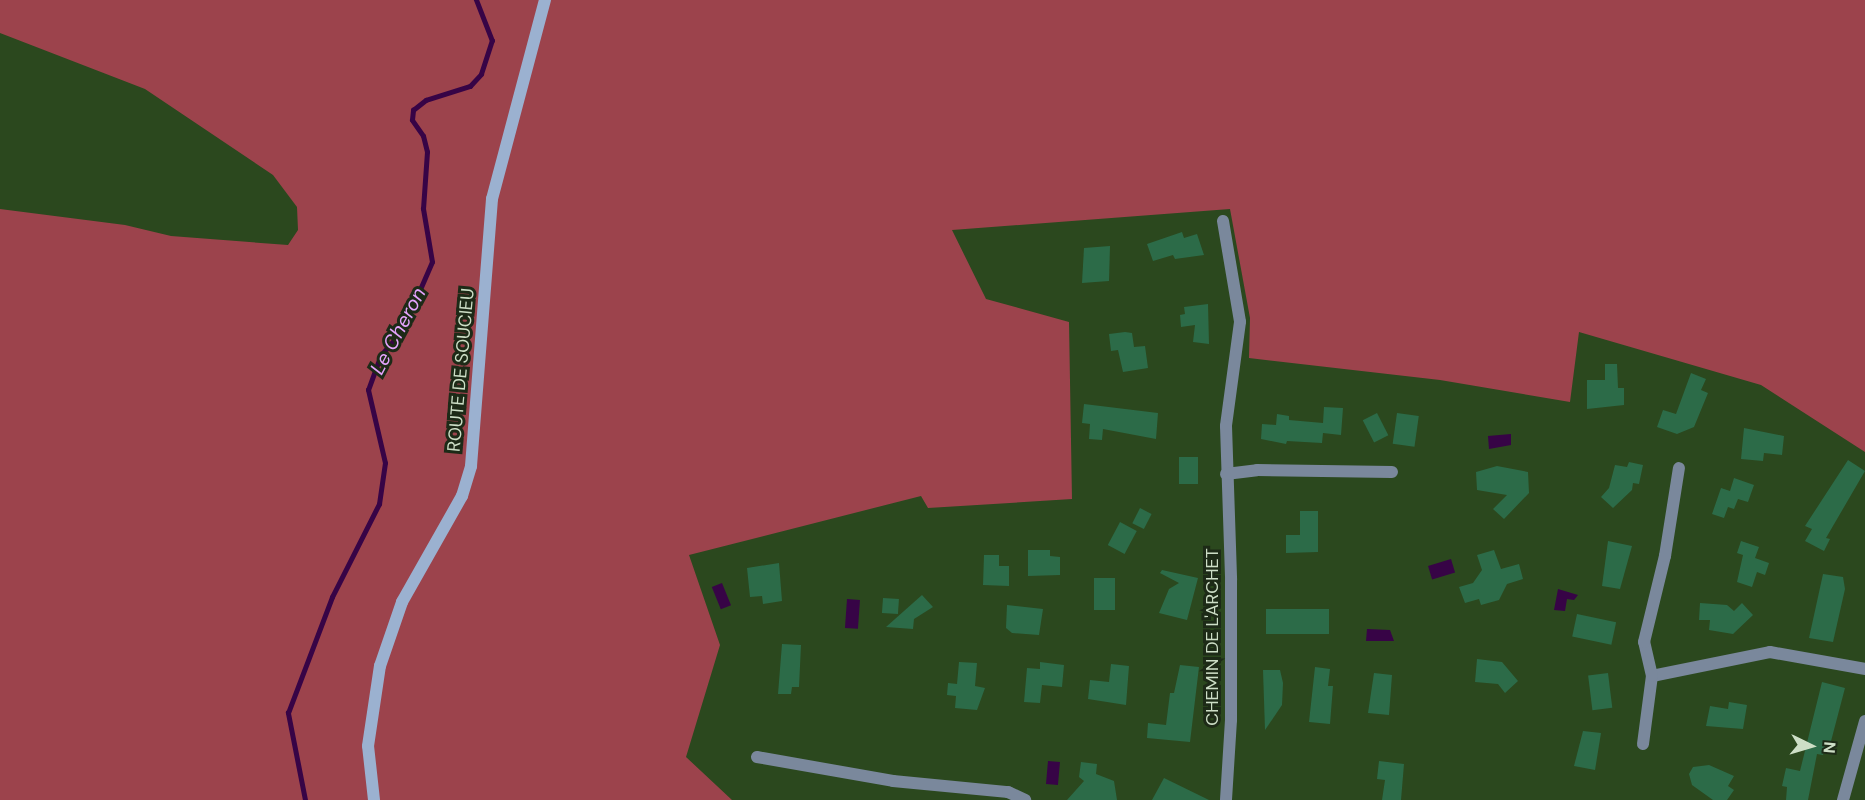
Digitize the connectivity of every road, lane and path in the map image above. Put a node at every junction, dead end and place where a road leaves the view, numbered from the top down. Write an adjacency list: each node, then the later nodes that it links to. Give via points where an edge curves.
1 (545, 0): 11 (street, ROUTE DE SOUCIEU, via 492,200 471,466 462,496 402,602 380,666 368,746)
2 (1223, 221): 5 (street, CHEMIN DE L'ARCHET, via 1240,322 1226,426)
3 (1679, 468): 7 (street, via 1665,556 1644,642)
4 (1392, 472): 5 (street, via 1257,470)
5 (1226, 474): 13 (street, CHEMIN DE L'ARCHET, via 1231,720)
6 (1865, 669): 7 (street, via 1770,651)
7 (1652, 676): 9 (street)
8 (1865, 721): 14 (street)
9 (1643, 744)
10 (757, 757): 12 (street, via 893,781 1008,792)
11 (374, 800)
12 (1025, 800)
13 (1226, 800)
14 (1842, 800)

